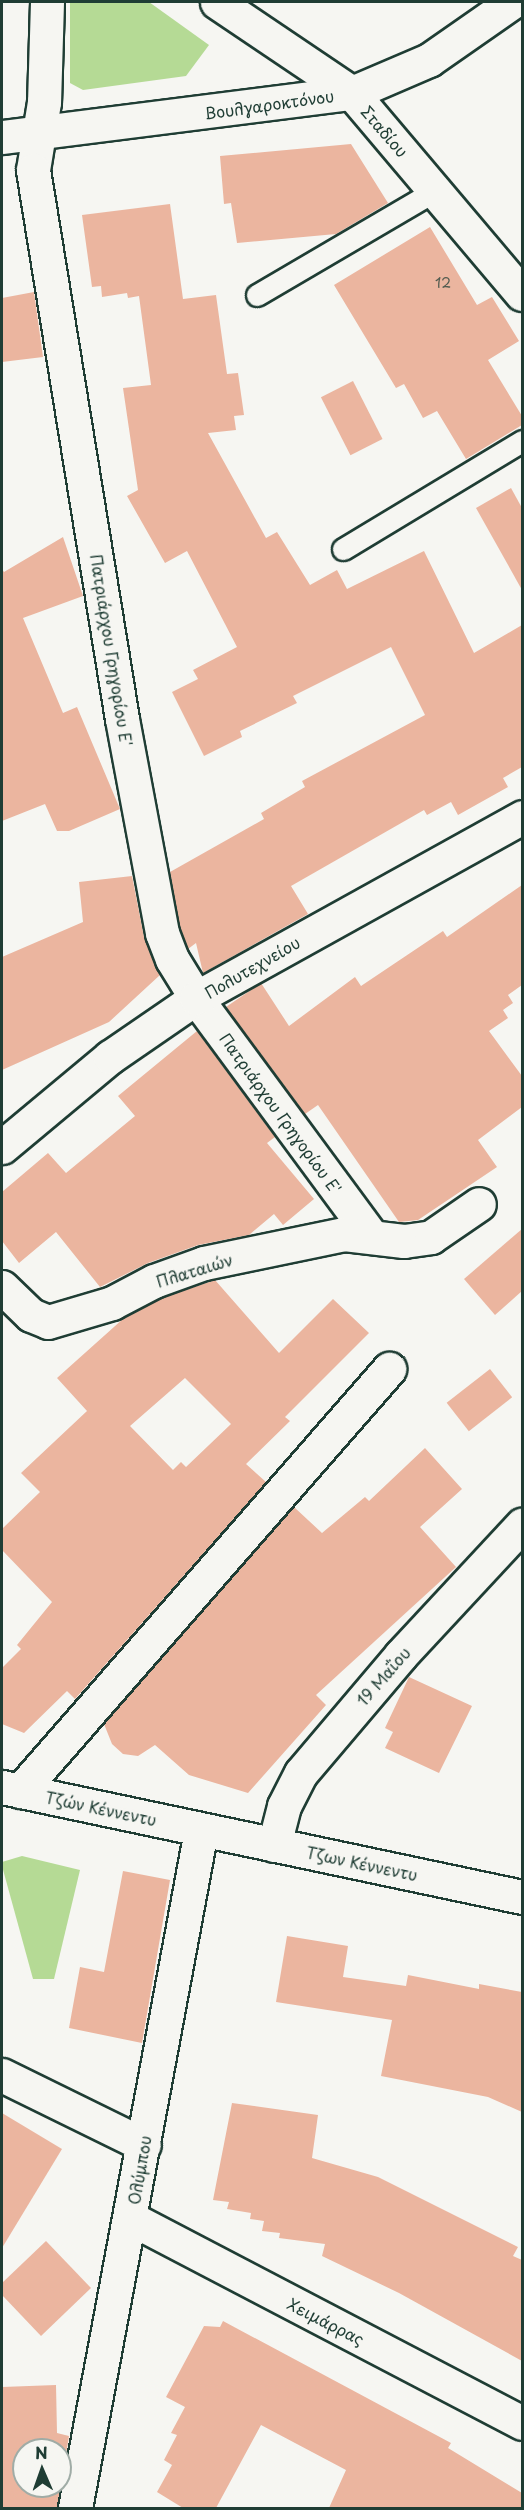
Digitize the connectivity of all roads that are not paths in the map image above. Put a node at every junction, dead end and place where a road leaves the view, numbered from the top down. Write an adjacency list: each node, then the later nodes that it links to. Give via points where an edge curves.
1 (47, 2): 5 (street, Πατριάρχου Γρηγορίου Ε', via 45,89)
2 (217, 2): 4 (street, Σταδίου)
3 (512, 2): 4 (street, Βουλγαροκτόνου, via 429,60)
4 (352, 93): 5 (street, Βουλγαροκτόνου); 7 (street, Σταδίου)
5 (38, 133): 6 (street, Βουλγαροκτόνου); 13 (street, Πατριάρχου Γρηγορίου Ε', via 33,170 122,719 162,933 172,959)
6 (2, 137)
7 (436, 190): 8 (street, Σταδίου); 9 (lane)
8 (522, 294)
9 (257, 295)
10 (522, 441): 11 (lane)
11 (343, 549)
12 (522, 816): 13 (street, Πολυτεχνείου)
13 (196, 998): 14 (street, Πολυτεχνείου, via 110,1057); 16 (street, Πατριάρχου Γρηγορίου Ε')
14 (2, 1147)
15 (479, 1204): 16 (street, Πλαταιών, via 431,1237 404,1241)
16 (371, 1235): 17 (street, Πλαταιών, via 327,1236 204,1263 154,1281 112,1303 48,1322 31,1315)
17 (2, 1287)
18 (389, 1369): 20 (street)
19 (522, 1525): 22 (street, 19 Μαΐου, via 401,1655 300,1773 284,1806)
20 (11, 1789): 21 (street, Τζών Κέννεντυ)
21 (201, 1830): 22 (street, Τζων Κέννεντυ); 25 (street, Ολύμπου)
22 (274, 1845): 23 (street, Τζων Κέννεντυ)
23 (522, 1897)
24 (2, 2075): 25 (street)
25 (144, 2145): 26 (street, Ολύμπου)
26 (130, 2218): 27 (street, Χειμάρρας); 28 (street, Ολύμπου)
27 (522, 2423)
28 (75, 2508)

